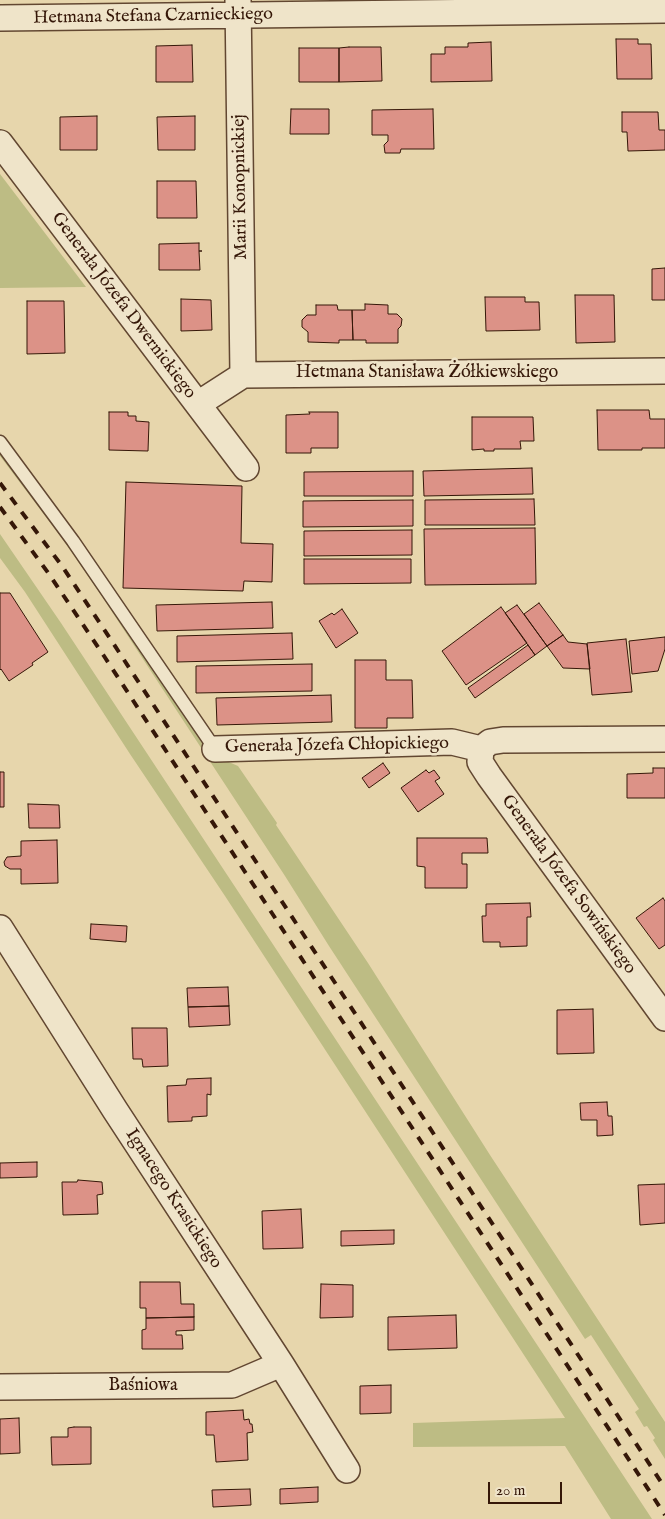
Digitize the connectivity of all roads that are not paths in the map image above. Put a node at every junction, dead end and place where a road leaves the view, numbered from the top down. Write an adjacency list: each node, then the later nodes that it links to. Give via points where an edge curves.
1 (238, 8): 2 (street, Hetmana Stefana Czarnieckiego); 3 (street, Hetmana Stefana Czarnieckiego); 6 (street, Marii Konopnickiej)
2 (665, 10)
3 (0, 18)
4 (0, 143): 7 (street, Generała Józefa Dwernickiego)
5 (665, 371): 6 (street, Hetmana Stanisława Żółkiewskiego)
6 (243, 375): 7 (street)
7 (198, 404): 9 (street, Generała Józefa Dwernickiego)
8 (0, 442): 11 (lane, via 73,541)
9 (246, 468)
10 (665, 738): 12 (street, via 503,740 490,742)
11 (215, 749): 12 (street, Generała Józefa Chłopickiego, via 452,742)
12 (481, 749): 14 (street, Generała Józefa Sowińskiego, via 480,762 488,776)
13 (0, 928): 15 (street, Ignacego Krasickiego)
14 (665, 1018)
15 (281, 1364): 16 (street, Baśniowa, via 232,1385); 17 (street, Ignacego Krasickiego)
16 (0, 1387)
17 (347, 1470)

